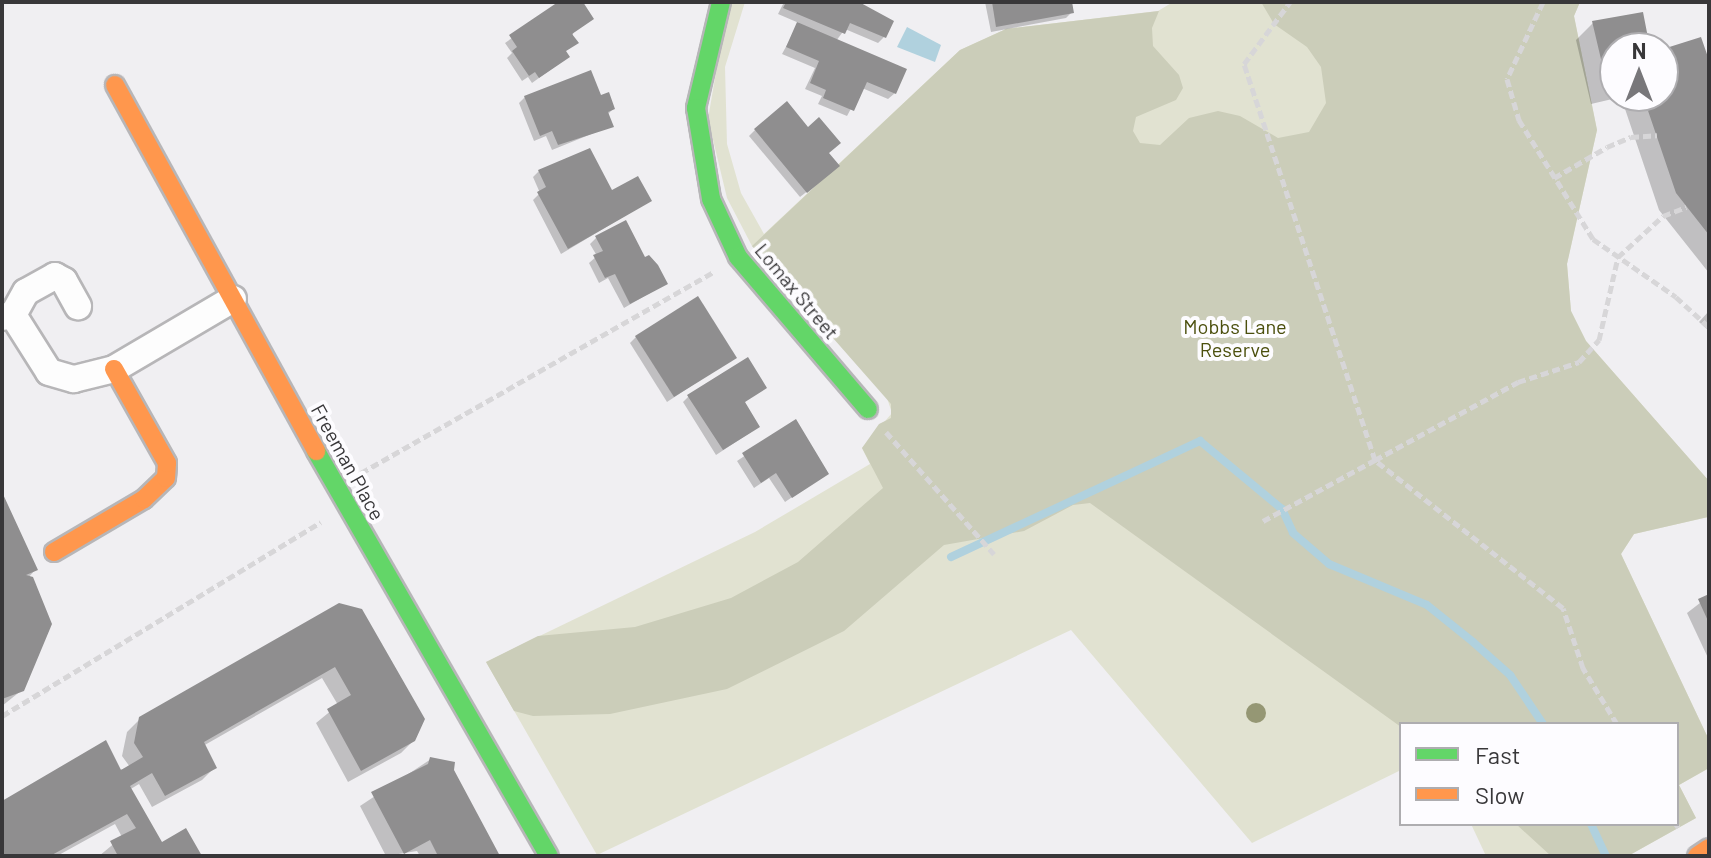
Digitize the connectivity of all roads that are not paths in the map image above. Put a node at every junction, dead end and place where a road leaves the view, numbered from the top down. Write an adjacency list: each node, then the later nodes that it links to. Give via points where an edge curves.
1 (721, 2): 7 (street, Lomax Street, via 696,108 711,199 738,257)
2 (115, 85): 3 (street, Freeman Place)
3 (233, 299): 6 (street); 10 (street, Freeman Place)
4 (78, 306): 5 (street, via 64,281 55,276 26,292)
5 (8, 316): 6 (street, via 41,364 58,377 94,377)
6 (114, 369): 8 (street, via 167,463 166,478 144,499)
7 (868, 409)
8 (54, 552)
9 (1709, 848): 11 (street)
10 (549, 856)
11 (1697, 856)

